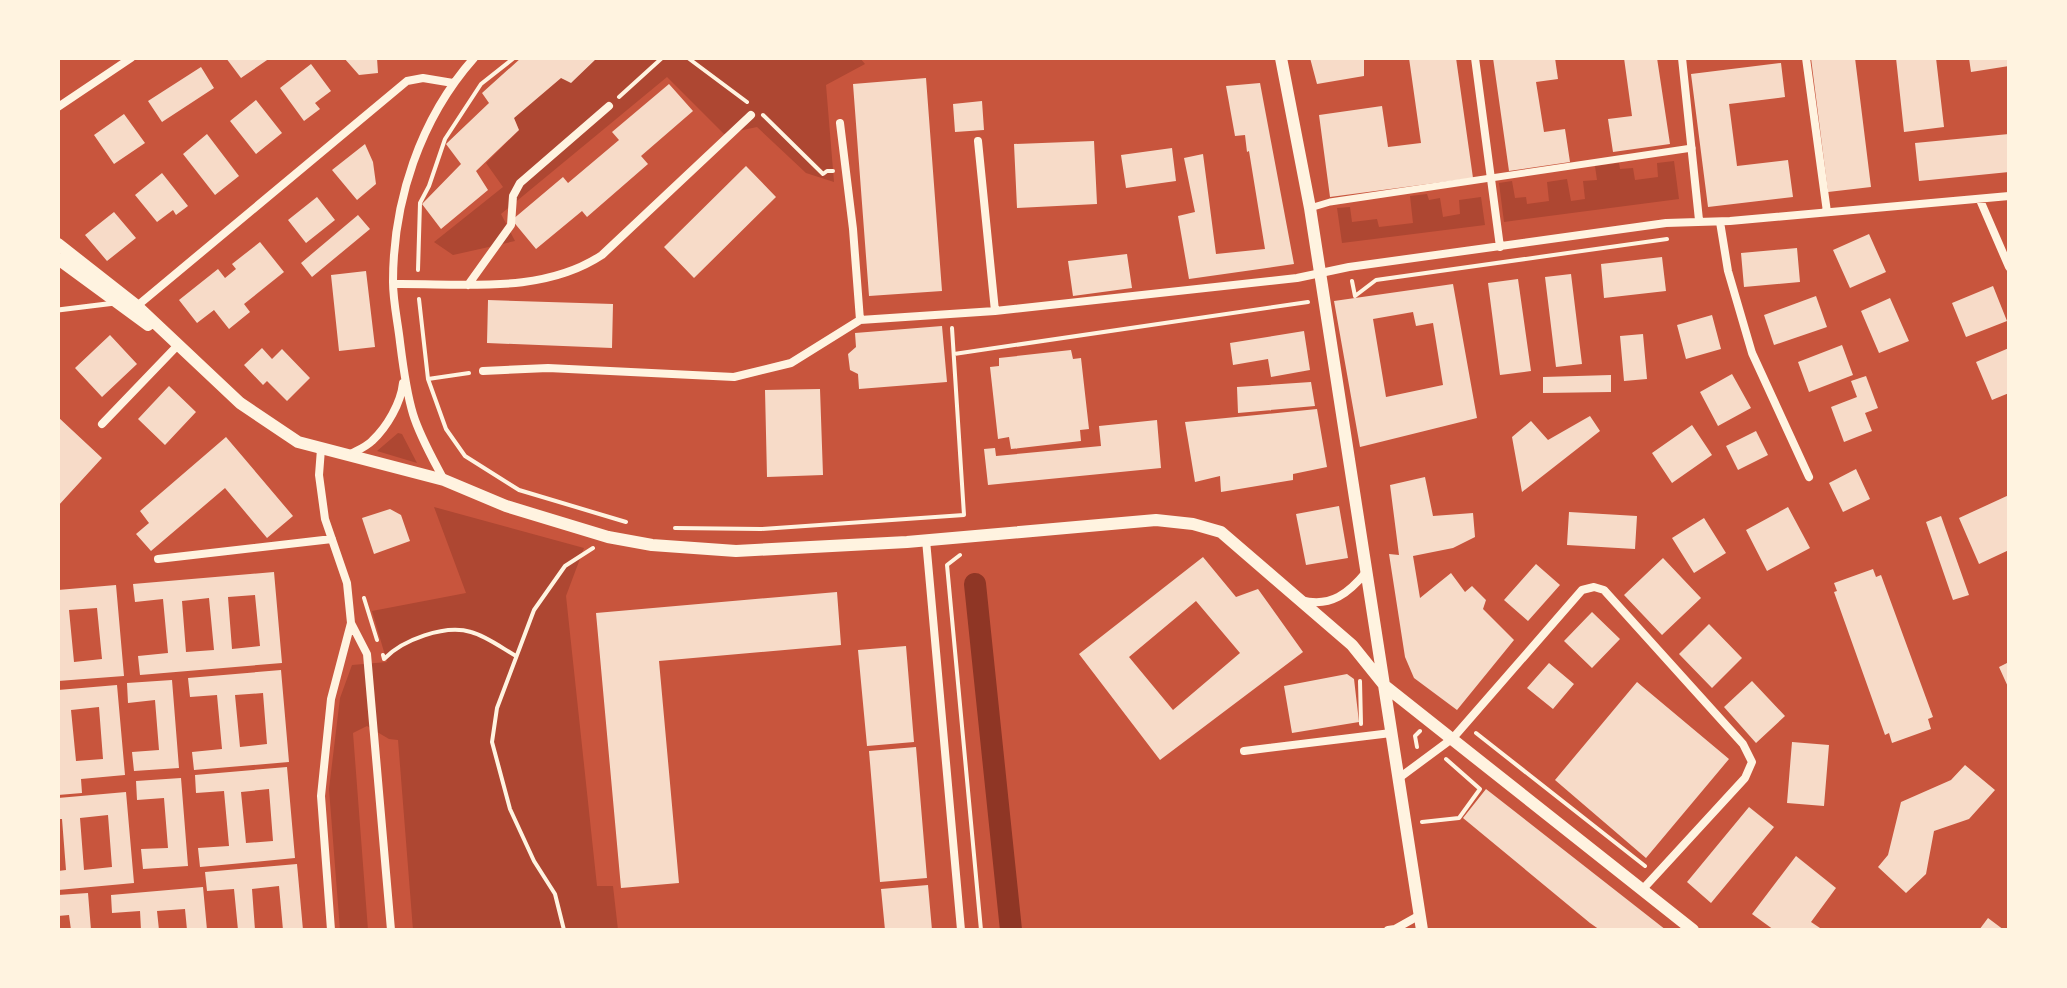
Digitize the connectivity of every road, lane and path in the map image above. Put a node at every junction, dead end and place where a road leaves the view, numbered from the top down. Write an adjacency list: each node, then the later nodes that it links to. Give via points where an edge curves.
1 (131, 58): 12 (street)
2 (474, 58): 10 (street)
3 (514, 58): 32 (path, via 481,84 445,139 420,203)
4 (662, 58): 11 (path)
5 (688, 58): 17 (path, via 769,120 823,174 833,171)
6 (1281, 58): 21 (street)
7 (1475, 58): 18 (street)
8 (1682, 58): 16 (street)
9 (1806, 58): 22 (street)
10 (453, 83): 33 (street, via 419,146 407,183 397,222); 37 (street, via 407,81)
11 (609, 106): 34 (street, via 520,183 513,196 511,225)
12 (58, 107)
13 (751, 115): 34 (street, via 582,268 506,284)
14 (840, 123): 41 (street)
15 (978, 141): 39 (street)
16 (1692, 148): 18 (street); 23 (street)
17 (839, 178)
18 (1491, 179): 21 (street); 27 (street)
19 (2009, 196): 20 (street)
20 (1980, 200): 22 (street); 30 (street)
21 (1310, 208): 31 (street)
22 (1827, 212): 24 (street)
23 (1699, 220): 24 (street); 27 (street)
24 (1720, 222): 50 (street, via 1752,353)
25 (1676, 238): 29 (path, via 1376,280 1355,296)
26 (58, 244): 37 (street)
27 (1500, 247): 29 (street)
28 (58, 259): 36 (street)
29 (1349, 267): 31 (street)
30 (2009, 267)
31 (1320, 273): 35 (street); 39 (street)
32 (417, 283): 33 (street); 34 (street); 46 (path)
33 (393, 284): 45 (street)
34 (468, 285)
35 (1324, 300): 43 (path); 60 (street)
36 (116, 303): 38 (lane); 42 (street)
37 (137, 306): 42 (street)
38 (58, 310)
39 (995, 311): 40 (street)
40 (952, 314): 41 (street); 43 (path)
41 (860, 320): 44 (street, via 791,363 734,377 548,368)
42 (177, 346): 47 (street); 48 (street, via 240,403 298,442)
43 (954, 354): 52 (path)
44 (483, 371): 46 (path)
45 (404, 374): 49 (street, via 401,397 386,423 372,441); 51 (street, via 414,416)
46 (428, 379): 53 (path, via 446,429 465,456 519,490)
47 (102, 424)
48 (321, 449): 49 (street); 57 (street, via 319,479)
49 (347, 456): 51 (street)
50 (1809, 477)
51 (444, 480): 55 (street, via 506,506)
52 (964, 515): 54 (path, via 761,529); 56 (path)
53 (630, 523)
54 (668, 528)
55 (608, 537): 58 (street, via 736,551); 64 (path, via 565,566 534,610)
56 (964, 537): 58 (street); 62 (street, via 1156,520 1193,524 1221,532); 83 (path, via 962,553 947,565)
57 (332, 539): 59 (street); 63 (street, via 347,583)
58 (926, 540): 82 (street)
59 (158, 559)
60 (1367, 570): 62 (street, via 1338,600); 65 (street)
61 (360, 585): 64 (path, via 384,659 434,632 470,631)
62 (1301, 599): 65 (street, via 1352,645)
63 (351, 623): 79 (street, via 331,699 321,796); 80 (street, via 367,654)
64 (516, 656): 81 (path, via 497,708 492,742 510,809 555,894)
65 (1385, 686): 66 (street); 68 (street)
66 (1430, 722): 69 (street); 71 (path, via 1415,736)
67 (1465, 723): 69 (street); 76 (path); 76 (street, via 1582,590 1604,590 1743,744 1752,762 1745,778)
68 (1391, 733): 70 (street); 72 (street)
69 (1453, 738): 71 (street); 77 (street)
70 (1244, 751)
71 (1424, 758): 72 (street); 74 (path, via 1428,763 1441,754 1480,789 1459,818)
72 (1399, 778): 78 (street)
73 (1421, 811): 74 (path, via 1422,824)
74 (1433, 822): 75 (path)
75 (1432, 830)
76 (1654, 874): 77 (street)
77 (1642, 890): 86 (street)
78 (1420, 915): 84 (street); 85 (street)
79 (331, 930)
80 (391, 930)
81 (564, 930)
82 (961, 930)
83 (981, 930)
84 (1388, 930)
85 (1422, 930)
86 (1693, 930)

